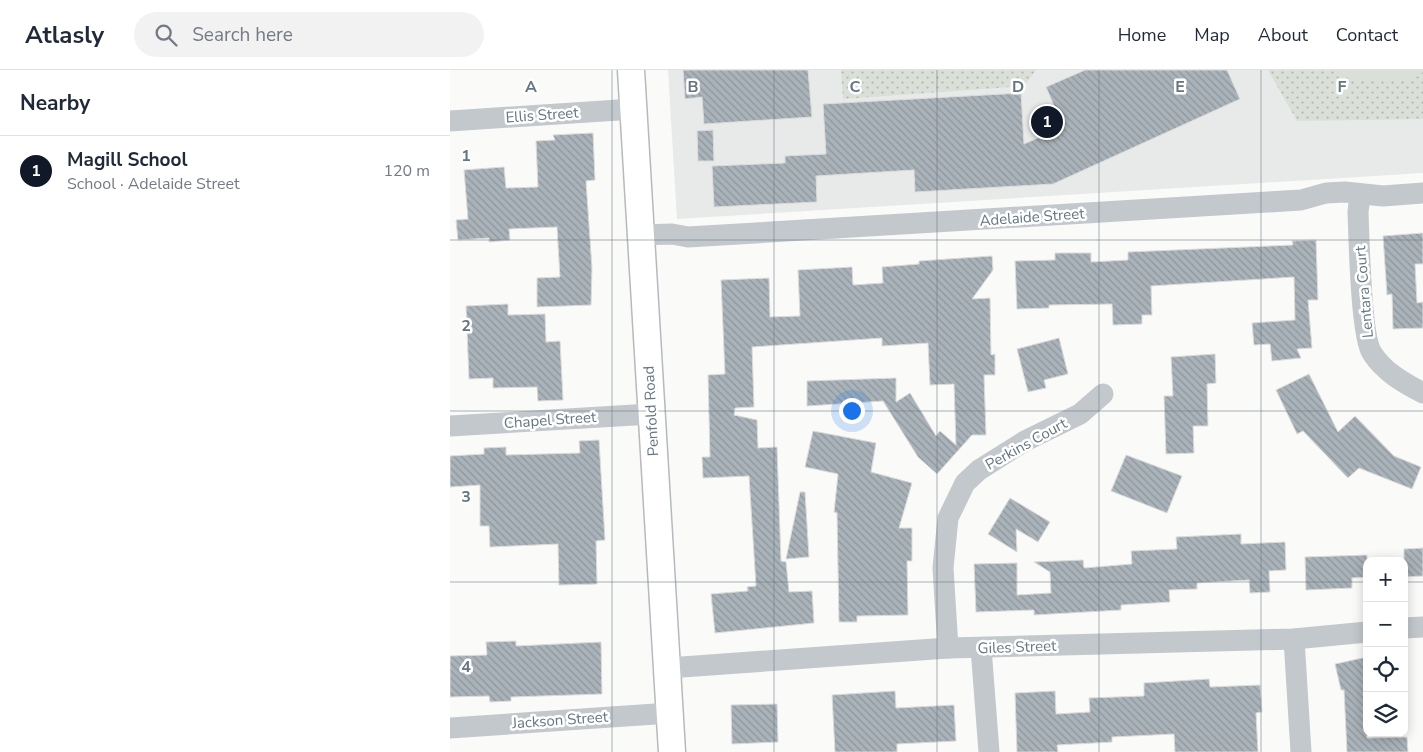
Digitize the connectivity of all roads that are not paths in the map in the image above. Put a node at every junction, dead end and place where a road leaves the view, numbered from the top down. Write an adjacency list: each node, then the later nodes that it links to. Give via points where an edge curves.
1 (631, 70): 2 (main road, Penfold Road)
2 (634, 109): 3 (street, Ellis Street); 6 (main road, Penfold Road)
3 (450, 121)
4 (1423, 193): 5 (street, Adelaide Street)
5 (1360, 195): 6 (street, Adelaide Street, via 1326,193 1301,200 792,232 688,237); 7 (street, Lentara Court, via 1358,212 1365,329 1371,352 1387,372)
6 (640, 235): 9 (main road, Penfold Road)
7 (1423, 393)
8 (1103, 394): 15 (street, Perkins Court, via 1080,414 1025,441 979,470 965,483 948,518 943,568)
9 (651, 414): 10 (street, Chapel Street); 17 (main road, Penfold Road)
10 (450, 426)
11 (1423, 627): 12 (street)
12 (1408, 628)
13 (1363, 632): 14 (street, Giles Street)
14 (1294, 638): 16 (street, Giles Street); 22 (street)
15 (948, 648): 16 (street, Giles Street); 17 (street, Giles Street)
16 (981, 648): 21 (street)
17 (668, 668): 18 (main road, Penfold Road)
18 (670, 713): 19 (street, Jackson Street); 20 (main road, Penfold Road)
19 (450, 728)
20 (672, 752)
21 (989, 752)
22 (1301, 752)

